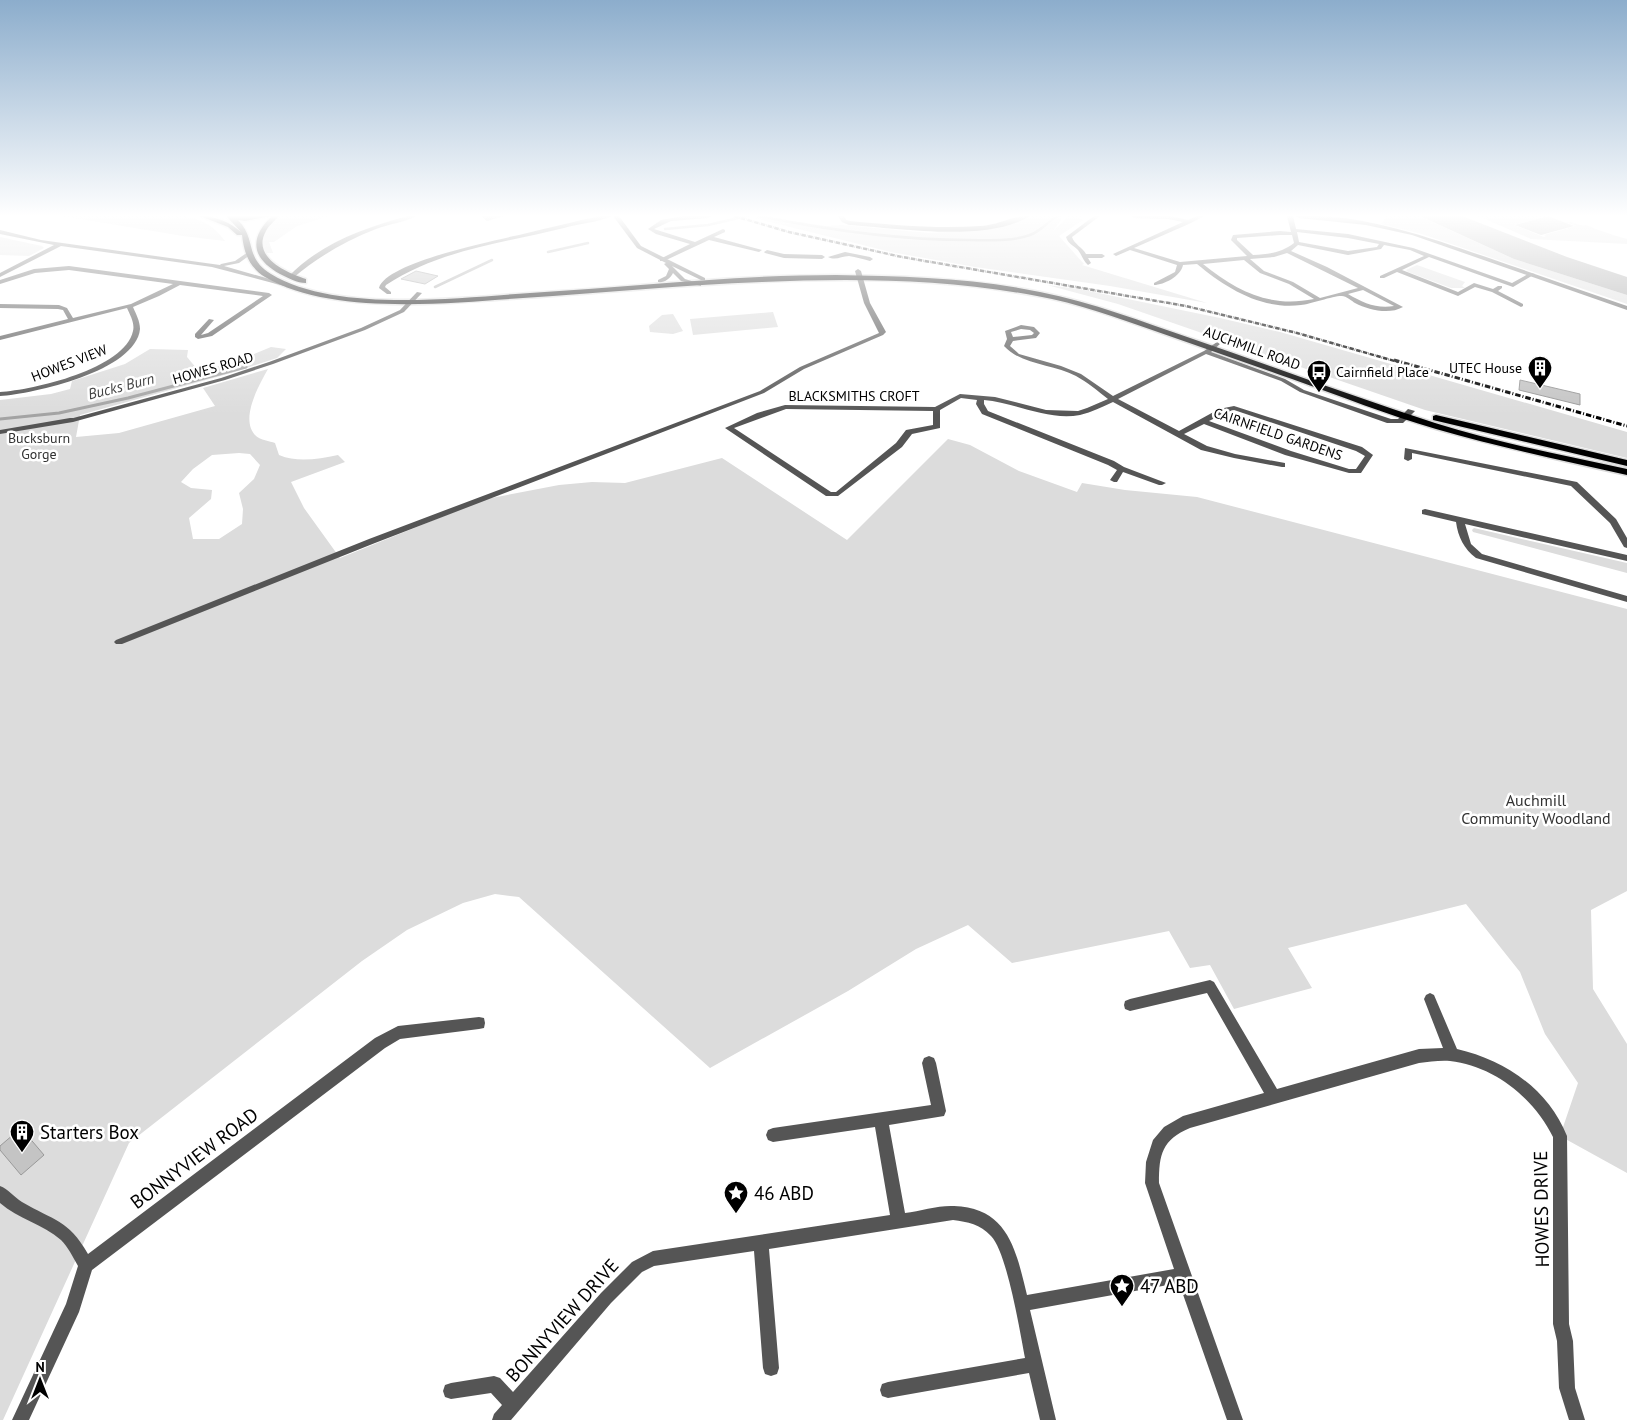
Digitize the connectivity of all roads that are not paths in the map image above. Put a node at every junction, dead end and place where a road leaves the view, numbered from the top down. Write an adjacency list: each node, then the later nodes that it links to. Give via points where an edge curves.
1 (174, 282): 18 (street)
2 (277, 282): 20 (street)
3 (281, 282): 20 (main road, AUCHMILL ROAD)
4 (310, 282): 25 (main road, AUCHMILL ROAD, via 334,289)
5 (386, 282): 25 (street, via 382,286)
6 (641, 282): 26 (main road, AUCHMILL ROAD)
7 (697, 282): 29 (main road, AUCHMILL ROAD)
8 (861, 282): 59 (street, via 882,333 802,368 762,392)
9 (958, 282): 38 (main road, AUCHMILL ROAD, via 1026,290 1097,308)
10 (1159, 282): 21 (street)
11 (1225, 282): 28 (street, via 1254,297 1292,304)
12 (1288, 282): 28 (street)
13 (1353, 282): 23 (street)
14 (1428, 282): 22 (street, via 1458,294 1474,285)
15 (1494, 282): 22 (street)
16 (1517, 282): 19 (street)
17 (1555, 282): 33 (street)
18 (179, 283): 32 (street, via 157,296); 34 (street, via 269,295 210,335 198,337)
19 (1508, 283): 24 (street)
20 (284, 284): 29 (main road, AUCHMILL ROAD, via 334,296)
21 (1156, 284)
22 (1486, 287): 24 (street)
23 (1364, 288): 27 (street); 27 (street, via 1400,308 1368,307)
24 (1494, 290): 30 (street)
25 (389, 293): 26 (main road, AUCHMILL ROAD)
26 (419, 294): 29 (street, HOWES ROAD)
27 (1343, 294): 28 (street)
28 (1318, 299)
29 (412, 301): 45 (street, HOWES ROAD, via 402,311 363,329 223,380 70,420)
30 (1521, 305)
31 (0, 306): 35 (street, via 59,306 65,309)
32 (129, 306): 35 (street); 39 (street, HOWES VIEW, via 136,320 136,334 116,358 50,386)
33 (1627, 308)
34 (211, 320)
35 (72, 321): 36 (street)
36 (0, 338)
37 (1010, 339): 41 (street, via 1007,346 1017,355 1070,370)
38 (1211, 348): 41 (street); 43 (main road, AUCHMILL ROAD)
39 (0, 394)
40 (981, 398): 41 (street, via 1059,413 1090,410); 42 (street, via 960,396); 50 (street, via 980,404 985,412)
41 (1113, 399): 46 (street)
42 (936, 409): 42 (street, BLACKSMITHS CROFT, via 785,407 729,428 833,495 899,445 909,432 937,426)
43 (1408, 414): 48 (main road, AUCHMILL ROAD); 51 (main road, AUCHMILL ROAD, via 1472,437)
44 (1203, 421): 44 (street, CAIRNFIELD GARDENS, via 1288,453 1349,471 1358,471 1369,455 1234,408); 46 (street, CAIRNFIELD GARDENS)
45 (0, 432)
46 (1178, 435): 49 (street, via 1218,452)
47 (1408, 459): 56 (street, via 1408,450 1574,484 1613,521)
48 (1627, 463)
49 (1282, 465)
50 (1121, 469): 52 (street); 53 (street)
51 (1627, 472)
52 (1114, 480)
53 (1162, 483)
54 (1425, 512): 55 (street)
55 (1460, 520): 57 (street); 58 (street, via 1467,547 1479,556)
56 (1627, 545)
57 (1627, 558)
58 (1627, 599)
59 (119, 642)
60 (1430, 999): 63 (street)
61 (1130, 1005): 65 (street, via 1210,986)
62 (479, 1023): 71 (street, BONNYVIEW ROAD, via 398,1033 380,1043)
63 (1452, 1054): 65 (street, HOWES DRIVE, via 1419,1056); 83 (street, HOWES DRIVE, via 1498,1071 1525,1089 1546,1111 1560,1136 1561,1324 1567,1388)
64 (929, 1063): 66 (street, via 939,1111)
65 (1274, 1097): 72 (street, HOWES DRIVE, via 1179,1124 1156,1145 1152,1183)
66 (881, 1120): 67 (street); 69 (street)
67 (773, 1134)
68 (0, 1193): 71 (street, via 9,1204 65,1233)
69 (899, 1222): 70 (street, BONNYVIEW DRIVE); 73 (street, BONNYVIEW DRIVE, via 954,1213 977,1216 997,1232 1009,1254)
70 (761, 1244): 75 (street); 78 (street, BONNYVIEW DRIVE, via 653,1259 637,1267)
71 (86, 1264): 79 (street, via 73,1306)
72 (1183, 1275): 73 (street); 82 (street, HOWES DRIVE)
73 (1021, 1304): 74 (street, BONNYVIEW DRIVE)
74 (1035, 1364): 76 (street); 81 (street, BONNYVIEW DRIVE)
75 (771, 1368)
76 (888, 1390)
77 (451, 1391): 78 (street, BONNYVIEW DRIVE, via 494,1384)
78 (513, 1404): 80 (street, BONNYVIEW DRIVE)
79 (20, 1420)
80 (500, 1420)
81 (1048, 1420)
82 (1235, 1420)
83 (1577, 1420)

